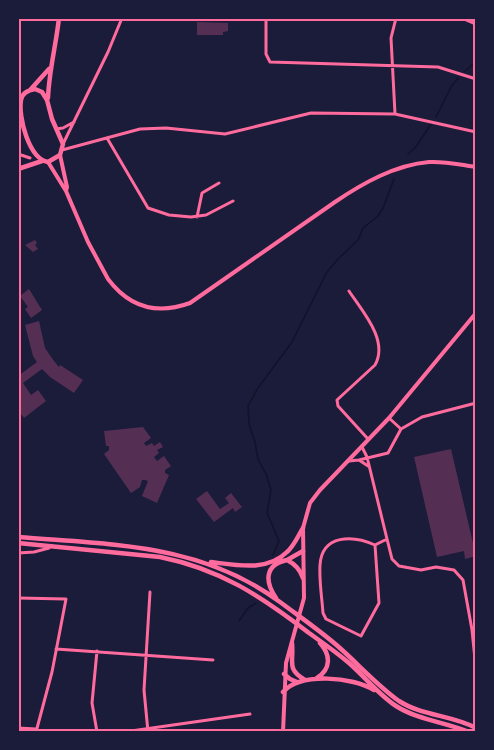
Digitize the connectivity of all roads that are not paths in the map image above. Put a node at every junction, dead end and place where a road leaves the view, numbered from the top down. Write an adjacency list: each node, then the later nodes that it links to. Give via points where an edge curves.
1 (59, 18): 8 (main road)
2 (122, 18): 13 (street)
3 (266, 18): 7 (street, via 266,54 270,62)
4 (396, 18): 7 (street, via 391,38)
5 (462, 18): 6 (street)
6 (476, 24)
7 (393, 66): 9 (street, via 438,68); 12 (street)
8 (49, 69): 10 (main road); 11 (main road)
9 (476, 79)
10 (30, 90): 11 (main road, via 42,92); 18 (main road, via 21,100)
11 (48, 100): 14 (main road)
12 (395, 114): 15 (street); 16 (street, via 311,113 225,134 166,128 140,129)
13 (75, 121): 14 (street); 17 (street)
14 (56, 129): 17 (main road)
15 (476, 132)
16 (107, 138): 19 (street); 29 (street, via 148,208 169,215)
17 (63, 144): 19 (main road)
18 (32, 152): 21 (main road); 22 (main road)
19 (61, 152): 22 (main road); 27 (street)
20 (18, 154): 21 (street)
21 (30, 158): 23 (main road)
22 (45, 162): 23 (main road); 27 (street)
23 (25, 166): 25 (main road)
24 (476, 167): 27 (street, via 429,162 382,175 342,197 190,303 172,309 148,308 115,288 88,242)
25 (18, 169)
26 (219, 183): 29 (street, via 202,193)
27 (66, 191)
28 (233, 201): 29 (street, via 206,216)
29 (197, 216)
30 (349, 291): 35 (street, via 374,328 378,359 337,400)
31 (476, 313): 33 (street)
32 (476, 403): 34 (street, via 422,417)
33 (389, 418): 34 (street); 35 (street)
34 (401, 429): 37 (street, via 388,453)
35 (369, 440): 36 (street)
36 (363, 447): 37 (street); 39 (street)
37 (367, 457): 38 (street); 40 (street)
38 (359, 460): 39 (street); 40 (street)
39 (349, 461): 41 (street, via 310,503)
40 (369, 467): 43 (street)
41 (303, 528): 47 (street); 48 (main road)
42 (18, 537): 51 (main road, via 139,547)
43 (387, 539): 45 (street); 62 (street, via 392,559 399,566 454,570 463,580)
44 (18, 543): 46 (main road)
45 (375, 544): 45 (street, via 345,537 324,551 320,564 326,619 361,636 378,603)
46 (57, 546): 49 (street); 56 (main road, via 180,561 257,594)
47 (303, 551): 48 (main road); 50 (main road); 52 (street)
48 (288, 552): 51 (main road, via 256,566)
49 (18, 553)
50 (287, 560): 52 (main road); 55 (main road, via 278,561 268,574)
51 (203, 561): 55 (main road, via 243,578)
52 (303, 578): 57 (street, via 302,610)
53 (150, 592): 60 (street)
54 (18, 598): 58 (street, via 66,599)
55 (278, 600): 72 (main road, via 398,700)
56 (317, 638): 65 (main road, via 329,663); 69 (main road)
57 (292, 643): 63 (street); 64 (main road)
58 (56, 649): 59 (street); 74 (street)
59 (97, 651): 60 (street); 75 (street, via 92,703)
60 (147, 655): 61 (street); 73 (street)
61 (213, 660)
62 (476, 669)
63 (284, 674): 64 (main road); 67 (main road); 68 (street)
64 (295, 674): 66 (main road)
65 (316, 679): 66 (main road); 69 (main road, via 358,682)
66 (305, 680): 67 (main road)
67 (298, 682): 68 (main road)
68 (283, 692): 77 (street)
69 (384, 696): 78 (main road, via 407,712)
70 (250, 714): 73 (street)
71 (18, 728): 74 (street)
72 (476, 728)
73 (147, 730): 76 (street)
74 (36, 731)
75 (97, 732)
76 (124, 732)
77 (282, 732)
78 (469, 732)

